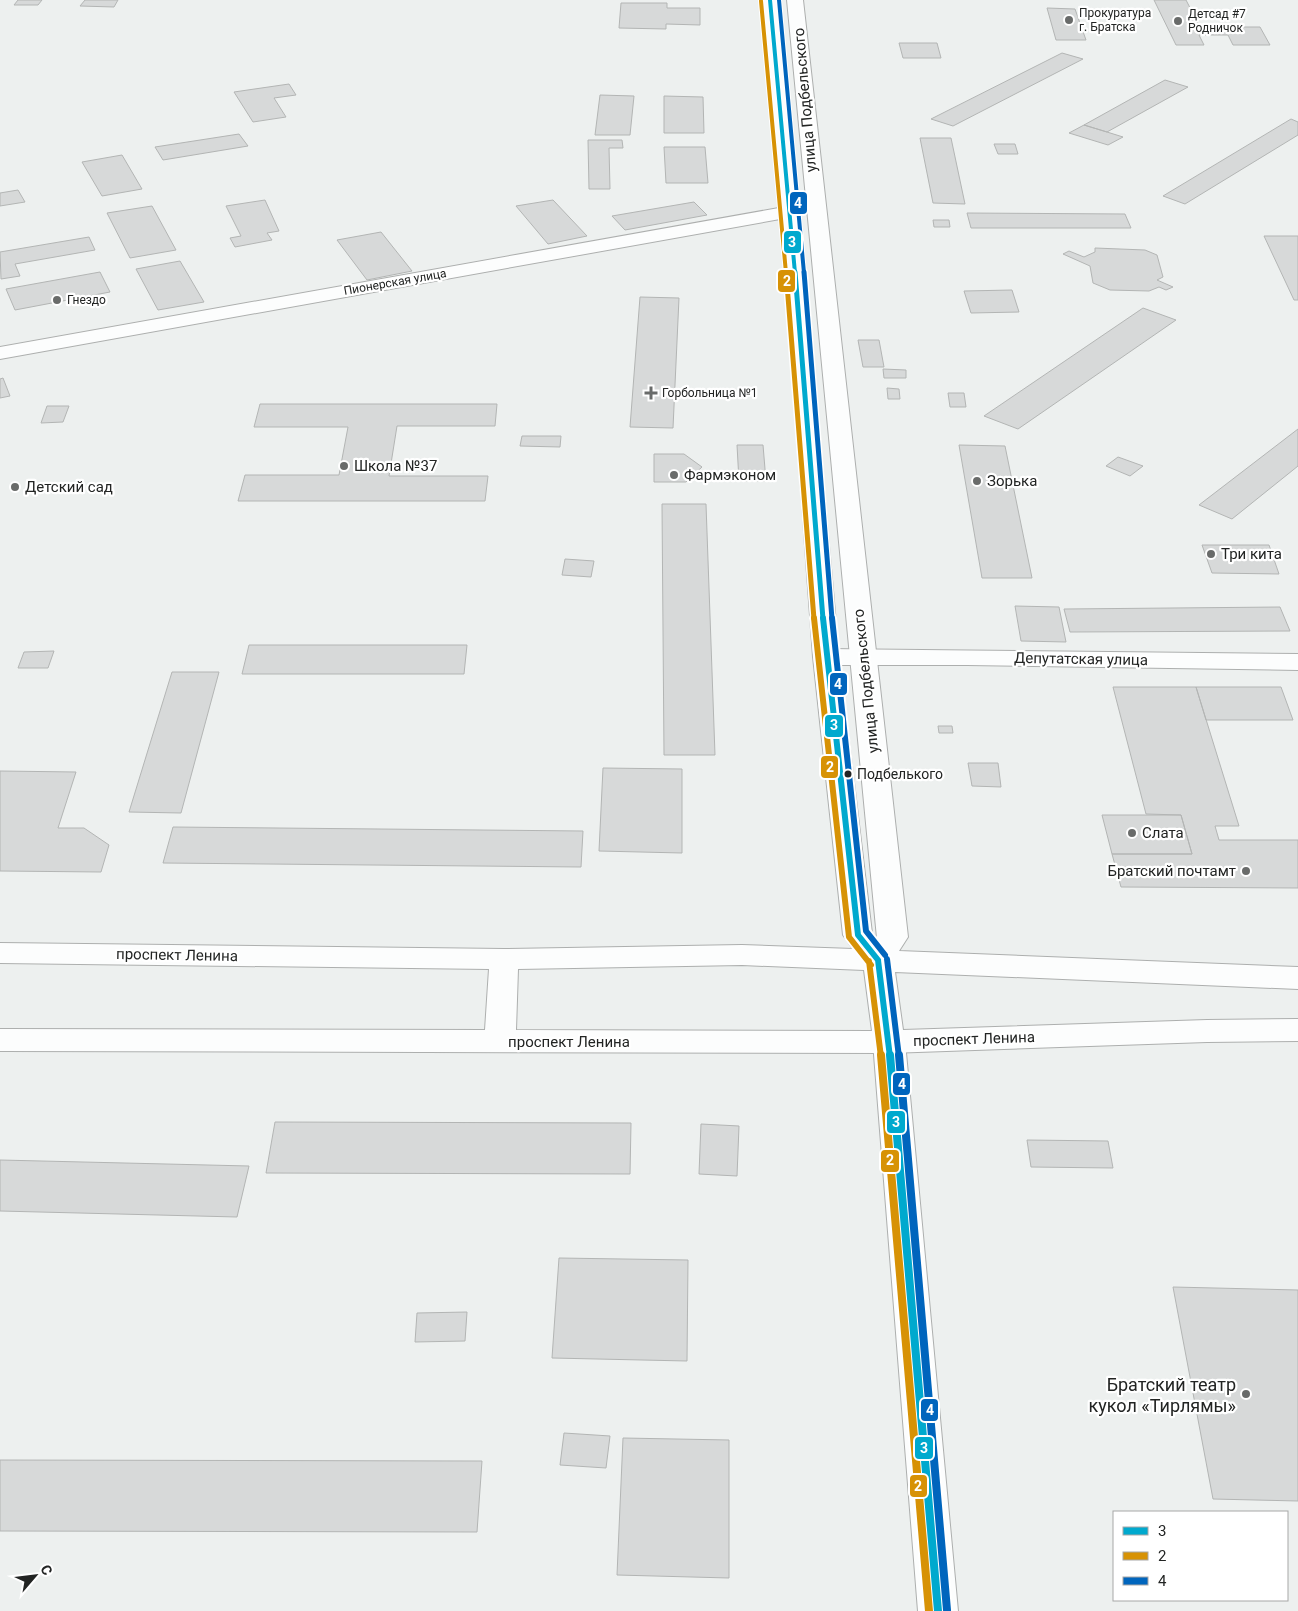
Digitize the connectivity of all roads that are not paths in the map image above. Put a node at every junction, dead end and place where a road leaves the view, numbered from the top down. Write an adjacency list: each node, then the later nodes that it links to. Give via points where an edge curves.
1 (770, 0): 3 (main road, улица Подбельского)
2 (795, 0): 4 (main road, улица Подбельского)
3 (783, 139): 4 (main road); 5 (main road, улица Подбельского)
4 (809, 139): 8 (main road, улица Подбельского)
5 (790, 212): 6 (main road, Пионерская улица); 7 (main road, улица Подбельского)
6 (0, 353)
7 (826, 657): 8 (main road, Депутатская улица); 12 (main road, улица Подбельского, via 858,935)
8 (863, 657): 9 (main road, Депутатская улица); 12 (main road, улица Подбельского, via 893,937)
9 (1298, 662)
10 (0, 953): 11 (main road, проспект Ленина)
11 (504, 959): 12 (main road, проспект Ленина, via 742,955); 16 (main road, проспект Ленина)
12 (878, 960): 13 (main road, проспект Ленина); 17 (main road)
13 (1298, 978)
14 (1298, 1030): 17 (main road, проспект Ленина)
15 (0, 1040): 16 (main road, проспект Ленина)
16 (500, 1042): 17 (main road, проспект Ленина)
17 (889, 1042): 18 (main road)
18 (938, 1611)

